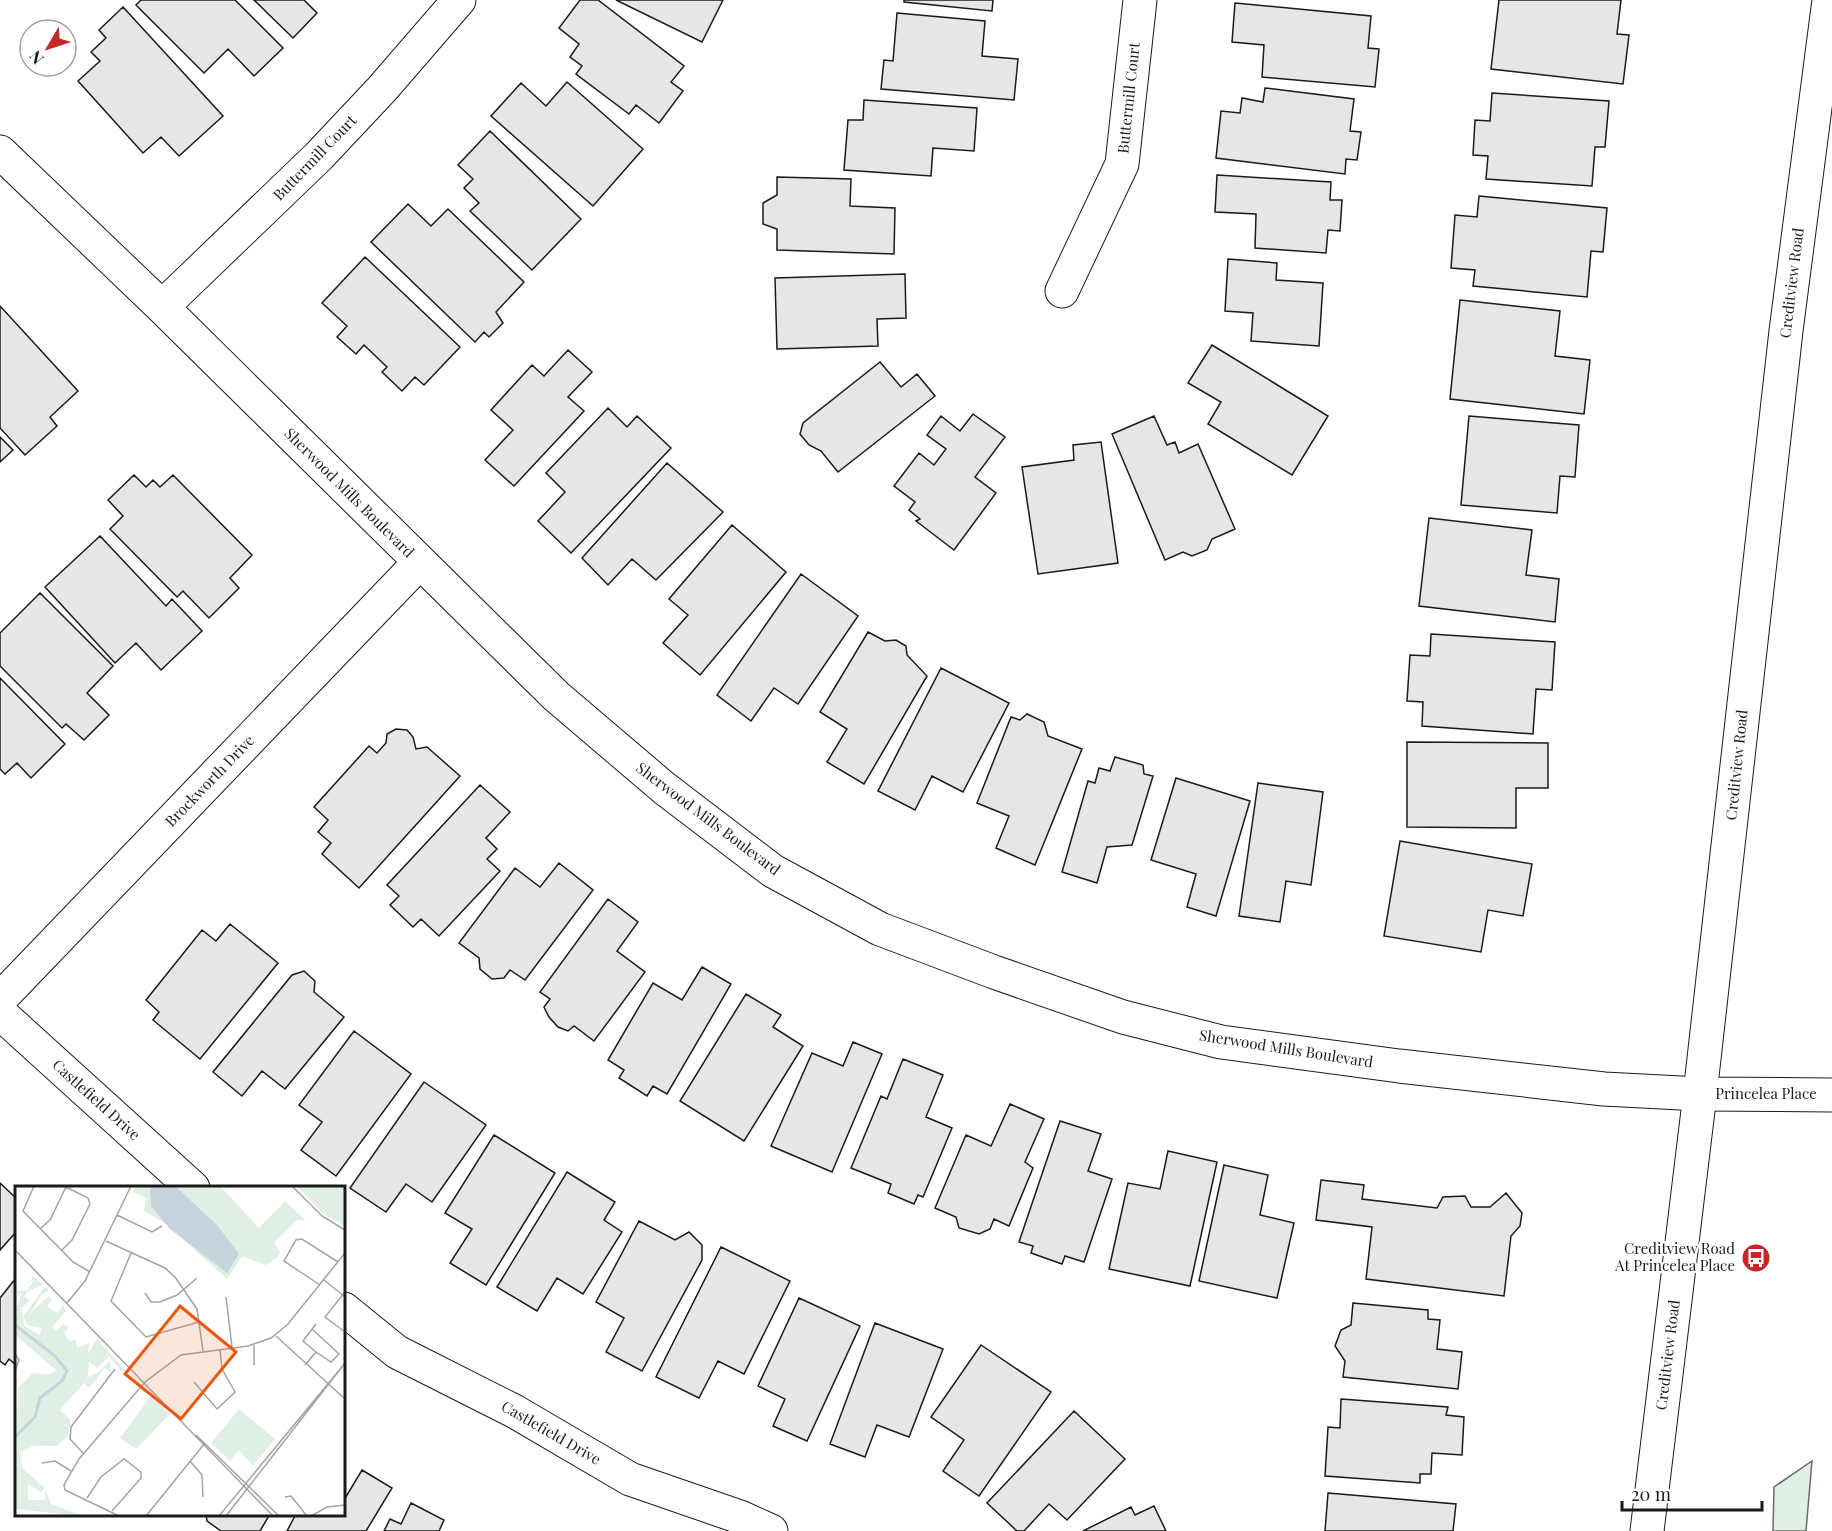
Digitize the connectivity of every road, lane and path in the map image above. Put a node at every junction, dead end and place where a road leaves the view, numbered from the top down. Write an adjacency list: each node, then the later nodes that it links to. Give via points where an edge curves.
1 (459, 0): 6 (street, Buttermill Court, via 319,156)
2 (1140, 0): 5 (street, Buttermill Court, via 1122,164)
3 (1829, 0): 10 (street, Creditview Road, via 1786,331)
4 (0, 152): 6 (street, Sherwood Mills Boulevard)
5 (1062, 291)
6 (162, 308): 7 (street, Sherwood Mills Boulevard)
7 (420, 562): 8 (street, Brockworth Drive); 10 (street, Sherwood Mills Boulevard, via 556,696 664,788 773,871 880,928 1123,1017 1221,1042 1604,1089)
8 (0, 999)
9 (0, 1013): 12 (street, Castlefield Drive)
10 (1700, 1094): 11 (street, Princelea Place); 15 (street, Creditview Road)
11 (1832, 1095)
12 (191, 1186)
13 (345, 1310): 14 (street, Castlefield Drive, via 397,1352 514,1411 630,1479)
14 (771, 1531)
15 (1647, 1531)

